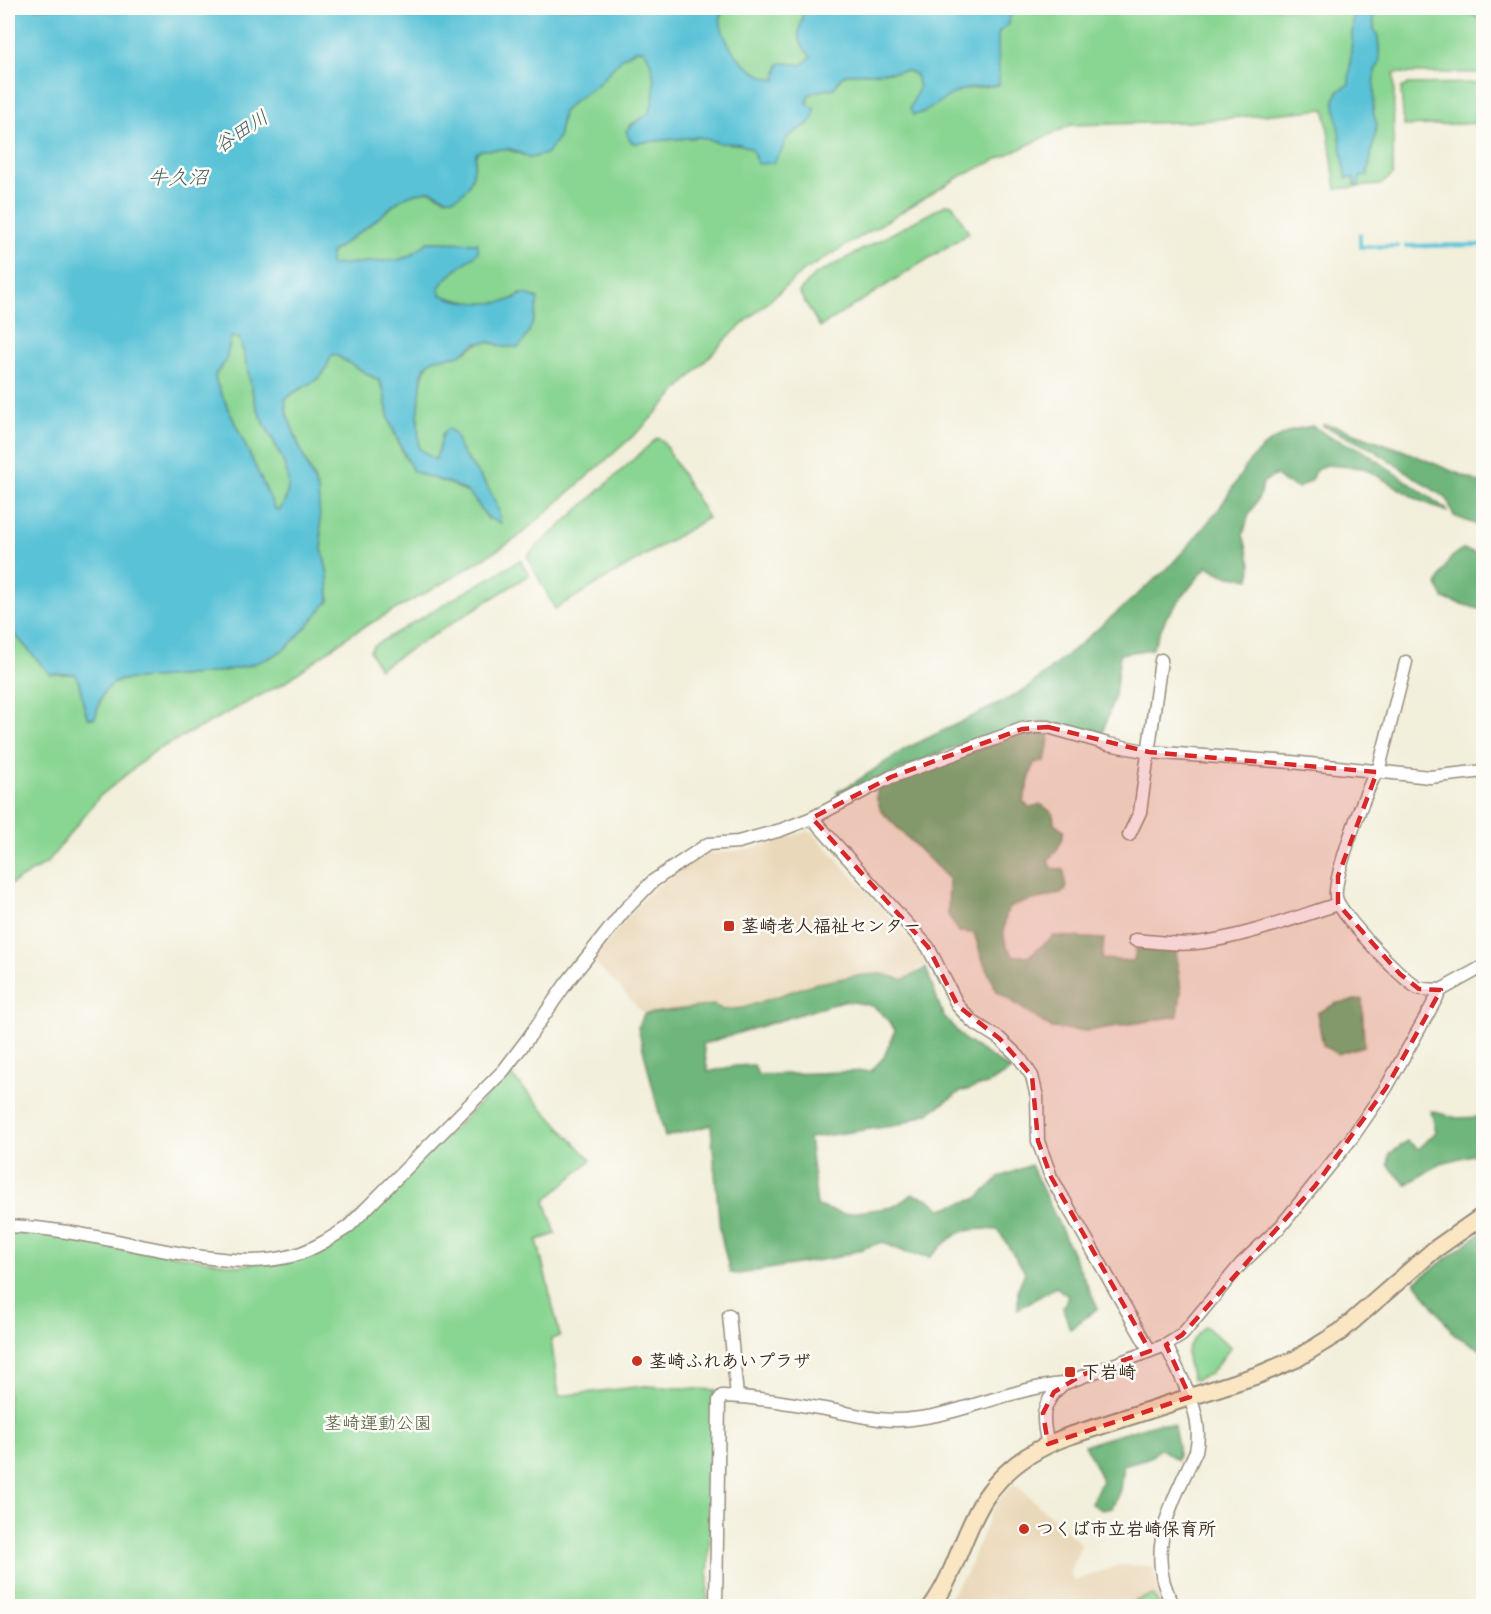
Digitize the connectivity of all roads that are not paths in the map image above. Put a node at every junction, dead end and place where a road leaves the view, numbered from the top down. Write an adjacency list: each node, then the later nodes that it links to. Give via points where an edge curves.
1 (1161, 660): 3 (street)
2 (1406, 662): 5 (street)
3 (1149, 752): 5 (street); 6 (street, via 1047,727 1022,729 891,777); 7 (street, via 1140,812)
4 (1484, 771): 5 (street, via 1430,777)
5 (1377, 772): 8 (street, via 1338,876)
6 (812, 818): 13 (street, via 760,837 708,844 653,881 565,985 504,1070 348,1227 321,1244 294,1255 242,1262); 16 (street, via 928,947 958,1006 973,1022 1000,1039 1032,1076 1038,1141 1050,1177)
7 (1129, 835)
8 (1338, 904): 9 (street, via 1204,942); 11 (street, via 1400,974 1419,988)
9 (1135, 940)
10 (1484, 966): 11 (street)
11 (1441, 990): 15 (street, via 1386,1088 1316,1186 1229,1277 1182,1335)
12 (1484, 1215): 19 (street, via 1434,1250 1360,1316 1316,1347 1258,1375)
13 (8, 1226)
14 (729, 1315): 18 (street)
15 (1166, 1345): 16 (street); 19 (street)
16 (1150, 1350): 17 (street)
17 (1063, 1383): 18 (street, via 912,1419 885,1420); 20 (street, via 1043,1413)
18 (737, 1396): 21 (street, via 722,1396 719,1400)
19 (1190, 1397): 20 (street); 23 (street, via 1198,1441 1161,1538 1161,1577)
20 (1048, 1444): 22 (street, via 1014,1466 986,1497 944,1589)
21 (716, 1606)
22 (932, 1606)
23 (1174, 1606)

